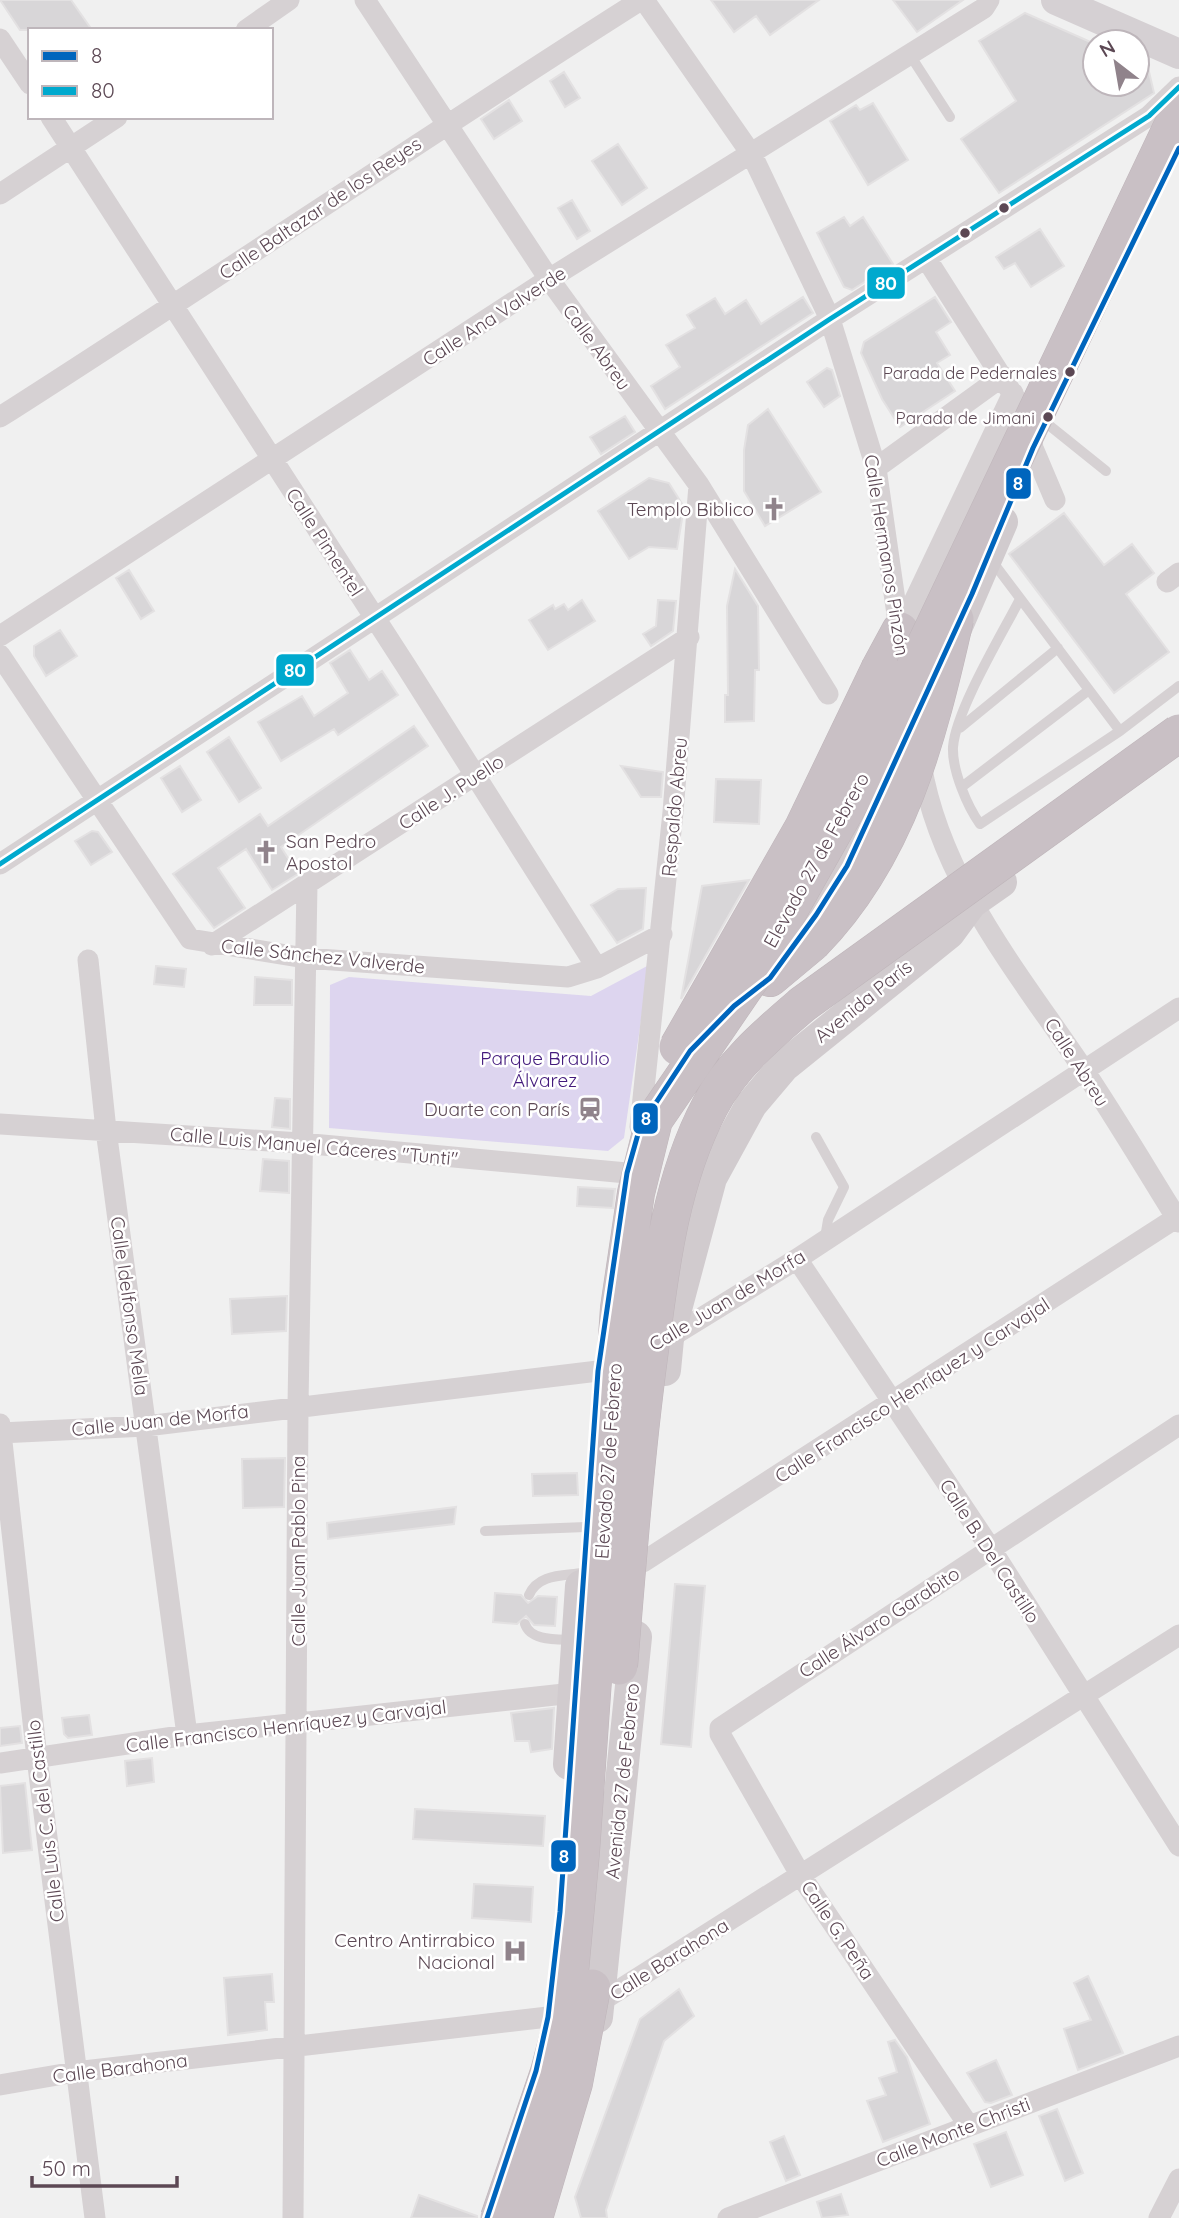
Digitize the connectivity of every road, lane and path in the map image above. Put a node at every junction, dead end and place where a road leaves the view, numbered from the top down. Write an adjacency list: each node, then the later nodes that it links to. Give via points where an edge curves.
1 (289, 0): 6 (street)
2 (365, 0): 16 (street, Calle Abreu)
3 (643, 0): 16 (street, Calle Baltazar de los Reyes); 19 (street, Calle Hermanos Pinzón)
4 (989, 0): 9 (street, Calle Ana Valverde, via 984,8)
5 (1056, 0): 8 (main road)
6 (249, 28)
7 (0, 39): 10 (street)
8 (1179, 54)
9 (910, 55): 13 (lane); 19 (street, Calle Ana Valverde)
10 (28, 81)
11 (1179, 88): 21 (street, via 1149,116)
12 (1179, 111): 34 (highway, Elevado 27 de Febrero, bridge, via 1000,484)
13 (950, 117)
14 (52, 119): 17 (street, Calle Pimentel)
15 (114, 119): 17 (street)
16 (446, 123): 22 (street, Calle Abreu); 23 (street, Calle Baltazar de los Reyes)
17 (72, 148): 20 (street); 23 (street, Calle Pimentel)
18 (1179, 148): 27 (main road)
19 (752, 155): 22 (street, Calle Ana Valverde); 24 (street, Calle Hermanos Pinzón)
20 (0, 194)
21 (926, 258): 24 (street); 25 (street)
22 (549, 279): 28 (street, Calle Abreu); 29 (street, Calle Ana Valverde)
23 (174, 306): 26 (street, Calle Baltazar de los Reyes); 29 (street, Calle Pimentel)
24 (830, 319): 28 (street); 30 (street, Calle Hermanos Pinzón)
25 (1008, 385): 27 (street); 30 (street); 37 (street)
26 (0, 417)
27 (1036, 431): 31 (lane); 33 (street); 34 (main road)
28 (660, 433): 32 (street, Calle Abreu); 36 (street)
29 (272, 462): 36 (street, Calle Pimentel); 38 (street, Calle Ana Valverde)
30 (876, 468): 37 (street, Calle Hermanos Pinzón)
31 (1106, 471)
32 (699, 485): 39 (street, Respaldo Abreu); 44 (street, Calle Abreu)
33 (1055, 500)
34 (979, 556): 35 (lane); 45 (main road); 61 (highway, bridge, via 936,701 890,832 838,916); 65 (highway, Elevado 27 de Febrero, bridge, via 853,797 751,978)
35 (1020, 598): 40 (lane); 46 (lane)
36 (374, 618): 50 (street, Calle Pimentel); 52 (street)
37 (900, 631): 45 (street, Calle Hermanos Pinzón); 65 (highway, bridge, via 803,828 678,1045)
38 (0, 636)
39 (689, 637): 50 (street, Calle J. Puello); 56 (street, Respaldo Abreu)
40 (1058, 648): 43 (lane); 46 (lane)
41 (0, 655): 52 (street, Calle Sánchez Valverde)
42 (1179, 686): 47 (lane)
43 (1089, 690): 47 (lane); 51 (lane)
44 (828, 694)
45 (914, 722): 55 (street, Calle Hermanos Pinzón, via 930,811); 61 (main road, via 847,866)
46 (958, 730): 51 (lane, via 953,753)
47 (1120, 731): 51 (lane, via 984,824 976,818)
48 (1179, 733): 75 (highway, Elevado 27 de Febrero, bridge, via 803,1004 730,1075 711,1104 683,1172 659,1284)
49 (1179, 752): 55 (main road, Avenida París)
50 (476, 777): 54 (street, Calle J. Puello); 60 (street, Calle Pimentel)
51 (963, 786)
52 (95, 798): 53 (street); 57 (street, Calle Sánchez Valverde, via 181,929 190,939)
53 (0, 864)
54 (307, 884): 57 (street, Calle J. Puello); 58 (street, Calle Juan Pablo Pina)
55 (971, 903): 63 (street, Calle Abreu); 73 (main road, Avenida París, via 949,933 784,1066 751,1105 711,1178); 75 (highway, bridge, via 937,921 816,1009 746,1073 723,1105 691,1171 669,1306)
56 (662, 934): 60 (street, Calle Sánchez Valverde); 65 (street, Respaldo Abreu)
57 (212, 945): 58 (street, Calle Sánchez Valverde)
58 (304, 958): 60 (street, Calle Sánchez Valverde, via 568,977); 68 (street, Calle Juan Pablo Pina)
59 (88, 960): 66 (street, Calle Idelfonso Mella)
60 (597, 968)
61 (770, 978): 65 (main road, via 734,1006 690,1051)
62 (1179, 1008): 63 (street, Calle Juan de Morfa)
63 (1083, 1069): 70 (street, Calle Abreu); 71 (street, Calle Juan de Morfa)
64 (0, 1124): 66 (street, Calle Luis Manuel Cáceres "Tunti")
65 (647, 1124): 69 (main road); 111 (highway, Elevado 27 de Febrero, bridge, via 620,1308 567,2004)
66 (106, 1130): 68 (street, Calle Luis Manuel Cáceres "Tunti"); 79 (street, Calle Idelfonso Mella)
67 (816, 1137): 71 (lane, via 845,1187 828,1220)
68 (301, 1143): 69 (street, Calle Luis Manuel Cáceres "Tunti"); 77 (street, Calle Juan Pablo Pina)
69 (628, 1173): 74 (main road)
70 (1178, 1219): 76 (street, Calle Francisco Henríquez y Carvajal)
71 (825, 1241): 72 (street, Calle Juan de Morfa)
72 (797, 1259): 73 (street, Calle Juan de Morfa); 76 (street, Calle B. Del Castillo)
73 (668, 1339): 74 (street, Calle Juan de Morfa); 84 (main road, Avenida 27 de Febrero)
74 (598, 1371): 77 (street, Calle Juan de Morfa); 81 (main road)
75 (645, 1386): 112 (highway, Elevado 27 de Febrero, bridge, via 590,2001 574,2083)
76 (894, 1403): 83 (street, Calle B. Del Castillo); 84 (street, Calle Francisco Henríquez y Carvajal)
77 (298, 1405): 79 (street, Calle Juan de Morfa); 92 (street, Calle Juan Pablo Pina)
78 (1179, 1425): 83 (street, Calle Álvaro Garabito)
79 (146, 1426): 80 (street, Calle Juan de Morfa); 94 (street, Calle Idelfonso Mella)
80 (0, 1430): 95 (street, Calle Luis C. del Castillo)
81 (586, 1527): 82 (lane); 85 (main road)
82 (485, 1531)
83 (991, 1549): 91 (street, Calle B. Del Castillo); 93 (street, Calle Álvaro Garabito)
84 (643, 1562): 99 (main road, Avenida 27 de Febrero)
85 (582, 1573): 86 (lane, via 547,1578); 89 (main road)
86 (529, 1595)
87 (525, 1624): 89 (lane, via 538,1637)
88 (1179, 1635): 91 (street, Calle Barahona)
89 (577, 1640): 90 (main road)
90 (573, 1693): 92 (street, Calle Francisco Henríquez y Carvajal); 100 (main road, via 561,1912)
91 (1082, 1695): 97 (street, Calle B. Del Castillo); 98 (street, Calle Barahona)
92 (298, 1724): 94 (street, Calle Francisco Henríquez y Carvajal); 102 (street, Calle Juan Pablo Pina)
93 (720, 1728): 98 (street, Calle G. Peña)
94 (187, 1735): 95 (street, Calle Francisco Henríquez y Carvajal)
95 (37, 1758): 96 (street, Calle Francisco Henríquez y Carvajal); 103 (street, Calle Luis C. del Castillo)
96 (0, 1763)
97 (1179, 1846)
98 (801, 1876): 99 (street, Calle Barahona); 105 (street, Calle G. Peña)
99 (600, 2002): 100 (street, Calle Barahona); 113 (main road, Avenida 27 de Febrero)
100 (548, 2017): 102 (street, Calle Barahona); 110 (main road, via 536,2071)
101 (1179, 2046): 105 (street, Calle Monte Christi)
102 (296, 2047): 103 (street, Calle Barahona); 109 (street, Calle Juan Pablo Pina)
103 (75, 2072): 104 (street, Calle Barahona); 108 (street, Calle Luis C. del Castillo)
104 (0, 2085)
105 (968, 2126): 107 (street, Calle Monte Christi)
106 (1179, 2179): 114 (street)
107 (736, 2216)
108 (95, 2218)
109 (293, 2218)
110 (487, 2218)
111 (499, 2218)
112 (534, 2218)
113 (545, 2218)
114 (1160, 2218)

